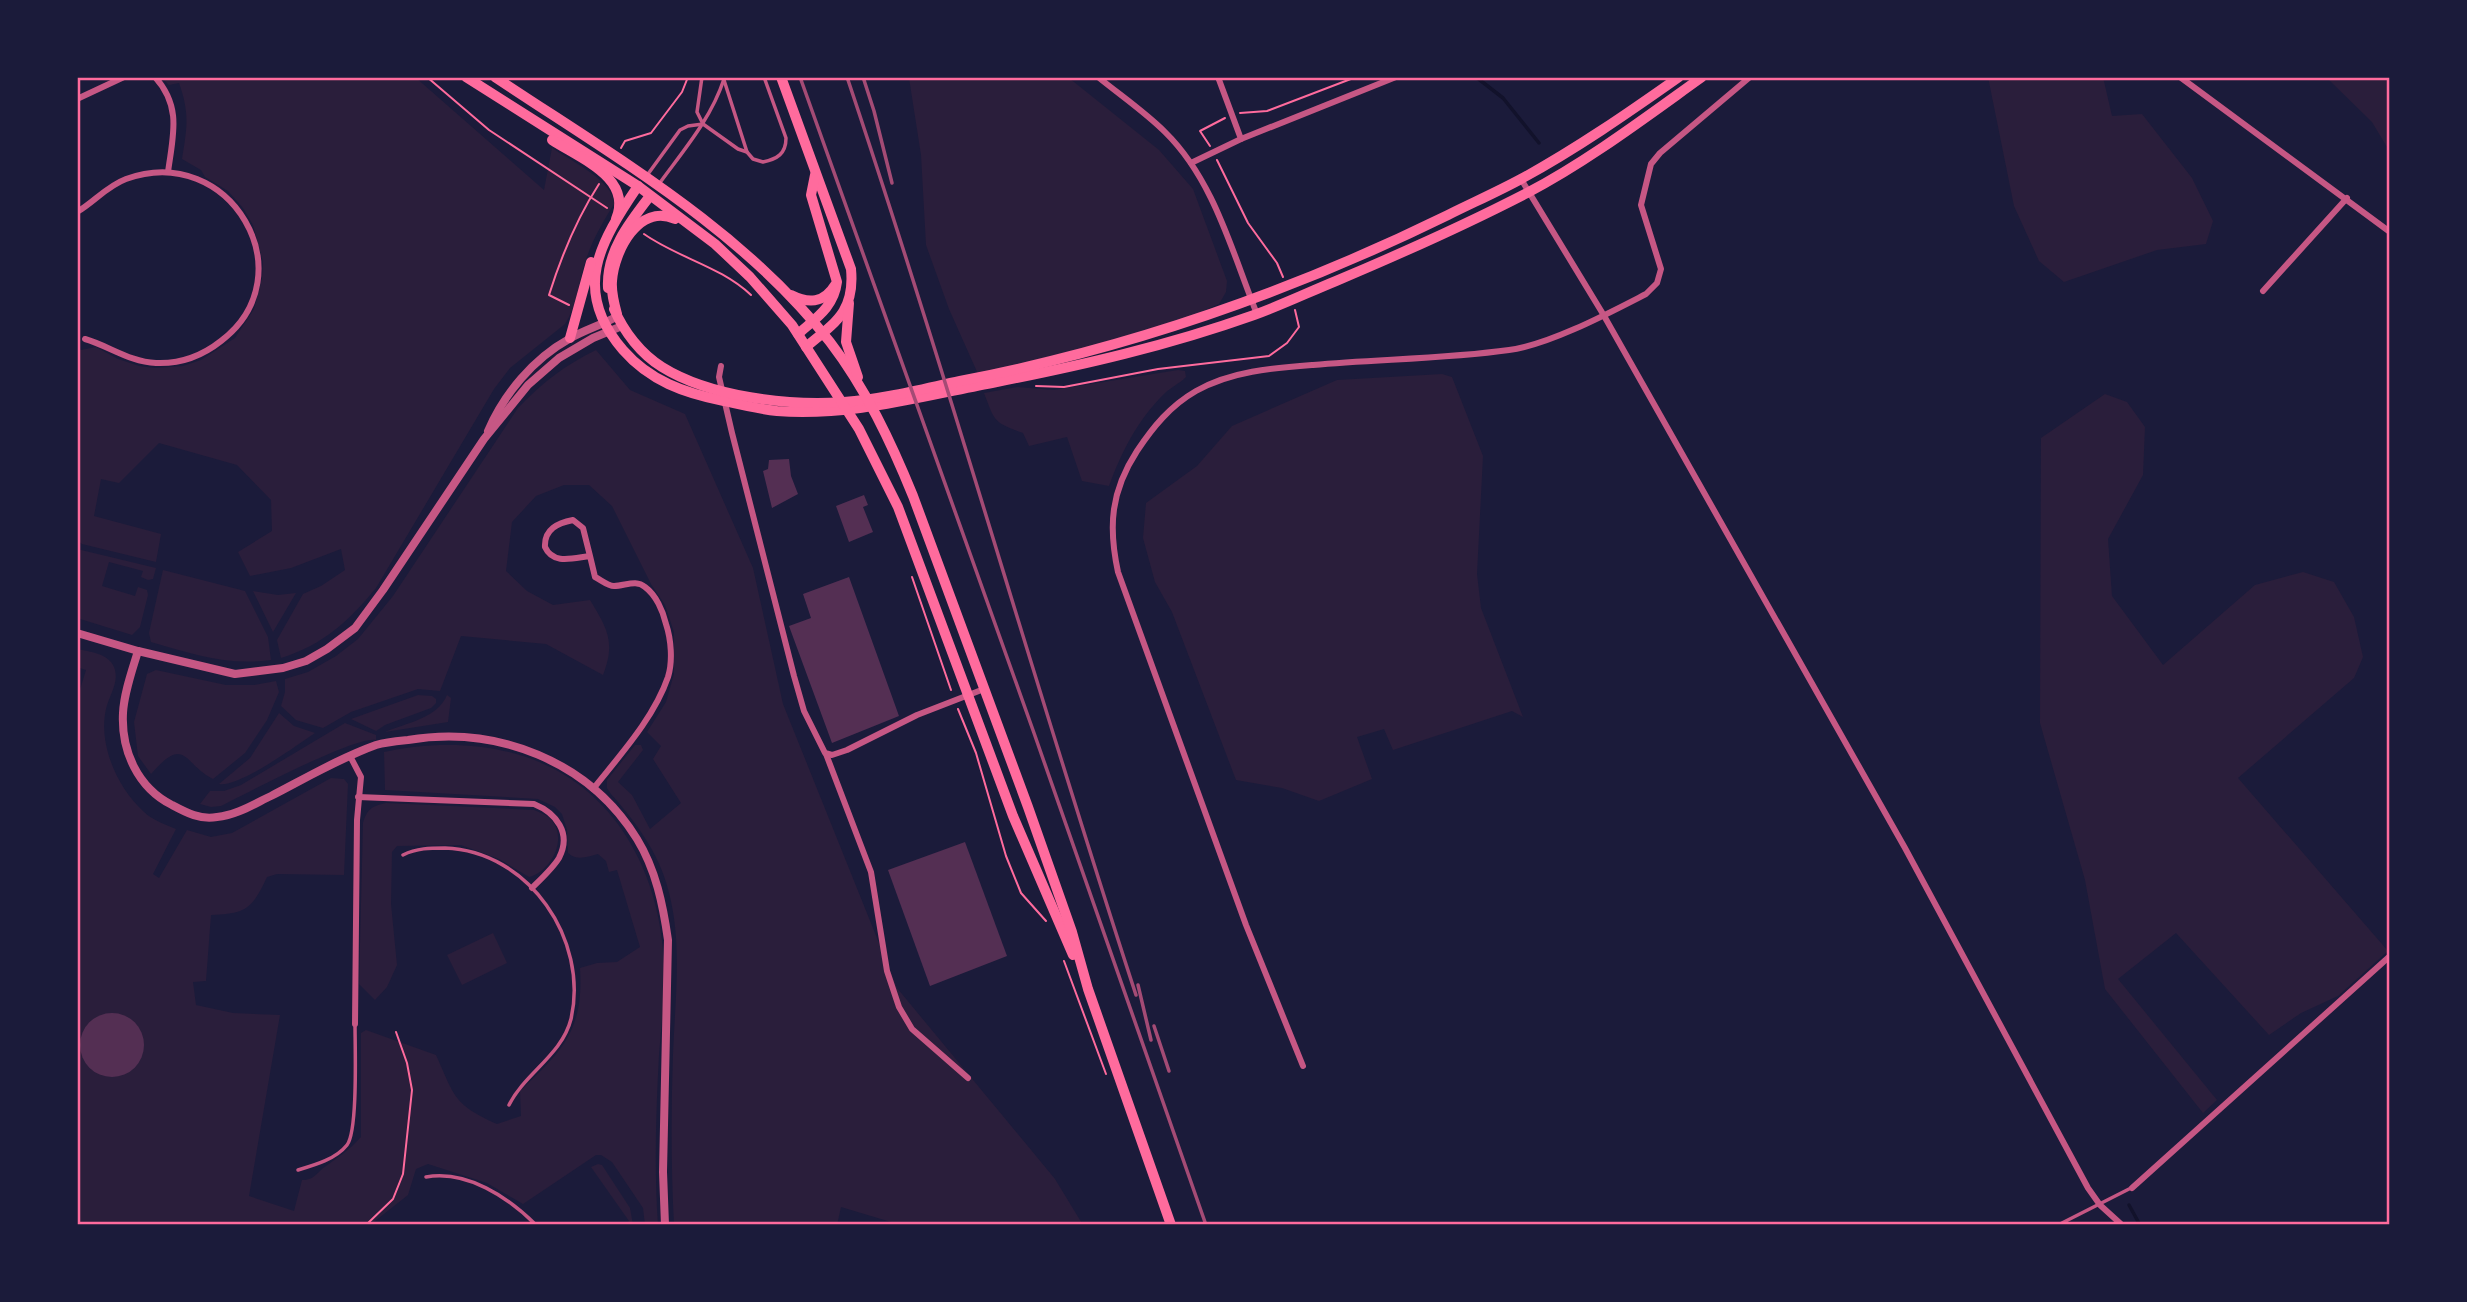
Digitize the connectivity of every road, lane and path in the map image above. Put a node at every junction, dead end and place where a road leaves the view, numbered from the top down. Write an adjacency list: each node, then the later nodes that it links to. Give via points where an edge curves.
1 (124, 77): 19 (street)
2 (155, 77): 27 (street, via 171,102 174,123)
3 (427, 77): 34 (path, via 489,130)
4 (495, 77): 31 (main road)
5 (688, 77): 25 (path, via 663,121 651,133 625,141)
6 (702, 77): 21 (lane, via 697,112)
7 (764, 77): 24 (lane, via 786,146 779,156 763,162)
8 (781, 77): 28 (main road)
9 (1098, 77): 26 (street, via 1165,132)
10 (1218, 77): 20 (street)
11 (1356, 77): 20 (path, via 1267,111)
12 (1396, 77): 22 (street)
13 (1679, 77): 29 (main road)
14 (1702, 77): 33 (main road)
15 (1750, 77): 52 (street, via 1651,164 1641,205 1661,269 1657,283 1646,294)
16 (2180, 77): 36 (street)
17 (723, 78): 21 (lane, via 718,99); 24 (lane)
18 (468, 79): 31 (main road); 38 (main road, via 614,183 620,199)
19 (77, 99)
20 (1233, 115): 22 (street); 23 (path, via 1200,131)
21 (702, 124): 24 (lane); 31 (lane, via 680,130); 32 (lane)
22 (1241, 139): 23 (street)
23 (1213, 151): 26 (street); 42 (path, via 1248,223)
24 (747, 152)
25 (619, 153)
26 (1191, 163): 48 (street, via 1210,195)
27 (168, 172): 37 (street, via 126,179); 59 (street, via 203,180 225,194 249,227 258,263 250,309 220,341 183,360 141,361)
28 (816, 174): 43 (main road, via 811,195); 49 (main road, via 851,269)
29 (1521, 179): 33 (street); 48 (main road, via 1389,244)
30 (601, 180): 34 (path)
31 (642, 182): 32 (main road); 35 (main road); 38 (main road)
32 (659, 186): 35 (main road); 45 (main road, via 761,266)
33 (1529, 192): 51 (main road, via 1386,260); 52 (street)
34 (591, 196): 38 (path); 46 (path)
35 (650, 196): 41 (main road); 53 (main road, via 617,243 607,269)
36 (2347, 198): 40 (street); 44 (street)
37 (77, 212)
38 (614, 216): 55 (main road, via 596,264 596,300); 58 (main road, via 590,261)
39 (640, 231): 47 (path, via 709,266)
40 (2390, 232)
41 (708, 239): 53 (main road, via 668,216 644,220 622,246 616,261 611,290); 57 (main road, via 757,284)
42 (1283, 278)
43 (837, 282): 45 (main road, via 831,293 812,302); 54 (main road, via 835,297)
44 (2263, 291)
45 (789, 294): 54 (main road)
46 (549, 295)
47 (752, 297)
48 (1252, 301): 51 (street); 62 (main road)
49 (849, 303): 56 (main road); 64 (main road, via 846,342)
50 (1294, 308): 63 (path, via 1299,327 1269,356 1158,369 1064,387)
51 (1257, 314): 62 (main road, via 1124,355)
52 (1603, 314): 86 (street, via 1555,337 1510,350 1292,366 1214,382 1154,425 1116,492 1113,551 1131,612); 93 (street)
53 (619, 319): 55 (street); 65 (main road, via 646,355)
54 (812, 321): 56 (main road); 57 (main road)
55 (607, 328): 58 (street); 65 (main road, via 649,376 678,389); 66 (street, via 542,371)
56 (823, 333): 60 (main road); 64 (main road)
57 (798, 334): 60 (main road)
58 (570, 338): 66 (street, via 522,378 496,413)
59 (85, 339)
60 (806, 347): 72 (main road, via 859,429 898,507)
61 (721, 366): 74 (street, via 732,433 794,676 804,711)
62 (1003, 377): 65 (main road, via 845,402 782,402)
63 (1033, 386)
64 (863, 389): 71 (main road, via 914,496)
65 (715, 394)
66 (484, 439): 70 (street, via 355,628 327,649 283,668 234,674)
67 (590, 556): 67 (street, via 551,557 545,547 547,534 560,523 573,520 583,528); 76 (street, via 595,577 612,586 638,583 651,592 666,621 670,652 669,675 658,699)
68 (911, 575): 73 (path)
69 (77, 633): 70 (street)
70 (138, 651): 75 (street, via 123,711 123,739 131,762 152,794 185,812 214,818 243,810)
71 (984, 689): 72 (street); 83 (main road, via 1072,932)
72 (968, 695): 73 (street); 83 (main road, via 1013,816)
73 (955, 699): 74 (street, via 848,751); 80 (path, via 1021,893)
74 (826, 754): 88 (street, via 871,873 887,971 899,1007 912,1029)
75 (350, 756): 76 (street, via 379,744 429,736 485,739 555,761); 77 (street, via 361,777)
76 (593, 789): 96 (street, via 636,839 653,873 664,912 669,965)
77 (358, 797): 79 (street, via 545,808 559,822 562,846 559,858); 84 (street)
78 (403, 855): 79 (lane, via 432,848 476,853)
79 (533, 888): 89 (lane, via 566,939 575,972 575,994 570,1022 553,1053 517,1089)
80 (1051, 928)
81 (1061, 953): 87 (path)
82 (2390, 956): 92 (street)
83 (1088, 989): 97 (main road)
84 (355, 1024): 90 (lane, via 351,1138 342,1150)
85 (396, 1032): 94 (path, via 411,1090 403,1174 396,1196)
86 (1303, 1066)
87 (1107, 1077)
88 (968, 1078)
89 (509, 1105)
90 (298, 1170)
91 (426, 1177): 95 (lane, via 440,1174 485,1187)
92 (2132, 1188): 93 (lane)
93 (2100, 1205): 98 (lane); 99 (street)
94 (366, 1225)
95 (536, 1225)
96 (665, 1225)
97 (1171, 1225)
98 (2058, 1225)
99 (2122, 1225)

